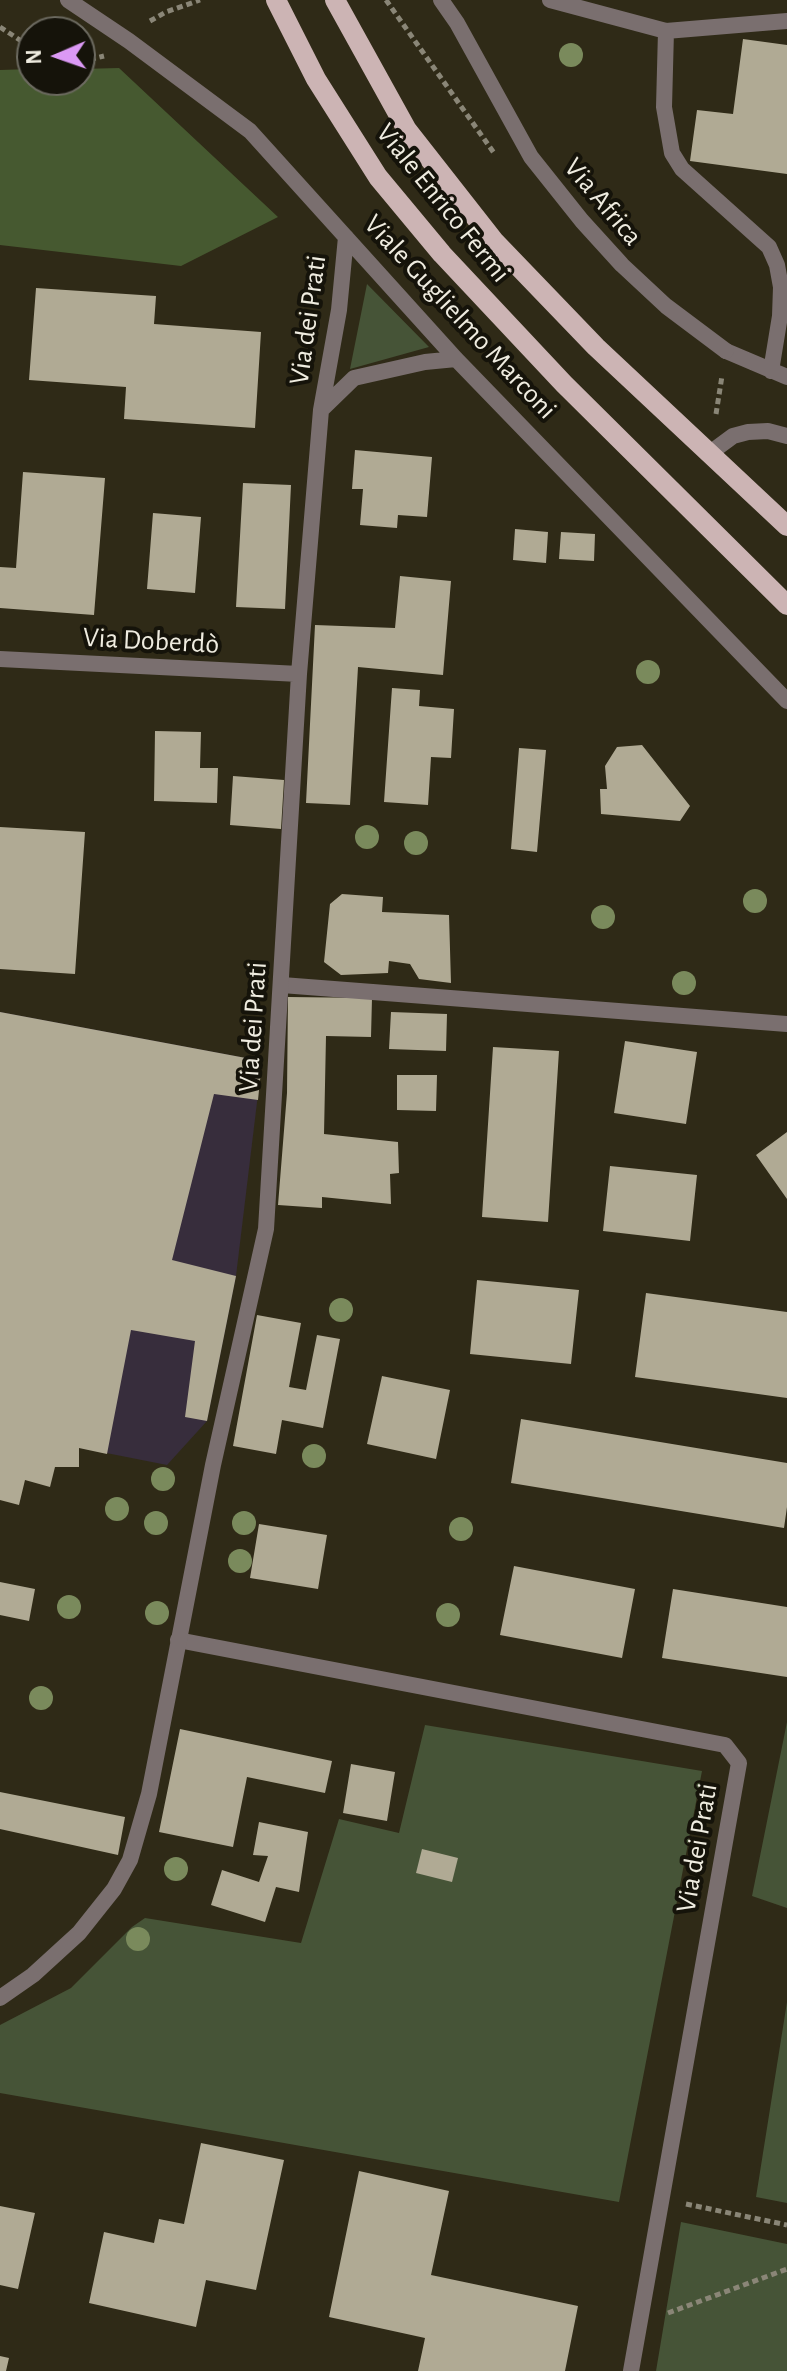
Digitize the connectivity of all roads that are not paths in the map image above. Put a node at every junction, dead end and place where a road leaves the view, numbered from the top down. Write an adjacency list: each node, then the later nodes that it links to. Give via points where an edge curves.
1 (68, 0): 8 (street, Viale Guglielmo Marconi, via 250,131)
2 (276, 0): 11 (main road, Viale Enrico Fermi, via 316,79 378,177)
3 (335, 0): 14 (main road, Viale Enrico Fermi, via 407,130 494,241 596,347)
4 (441, 0): 10 (street, Via Africa, via 531,157 582,221 666,306 726,351)
5 (550, 0): 7 (street)
6 (787, 21): 7 (street)
7 (666, 31): 10 (street, via 664,107 672,153 682,169 769,247 781,287)
8 (346, 237): 9 (street, Viale Guglielmo Marconi); 12 (street, Via dei Prati)
9 (456, 359): 12 (street, Via dei Prati, via 354,378); 19 (street, Viale Guglielmo Marconi)
10 (779, 374)
11 (564, 384): 16 (main road, Viale Guglielmo Marconi)
12 (321, 410): 18 (street, Via dei Prati)
13 (787, 436): 14 (street, via 748,432)
14 (710, 453): 15 (main road)
15 (787, 526)
16 (787, 605)
17 (0, 659): 18 (street, Via Doberdò)
18 (299, 674): 20 (street, Via dei Prati)
19 (787, 701)
20 (282, 985): 21 (street); 22 (street, Via dei Prati, via 266,1229)
21 (787, 1024)
22 (178, 1640): 23 (street, Via dei Prati, via 149,1794 130,1860 79,1933); 24 (street, Via dei Prati, via 725,1745 739,1763)
23 (0, 1998)
24 (631, 2371)

